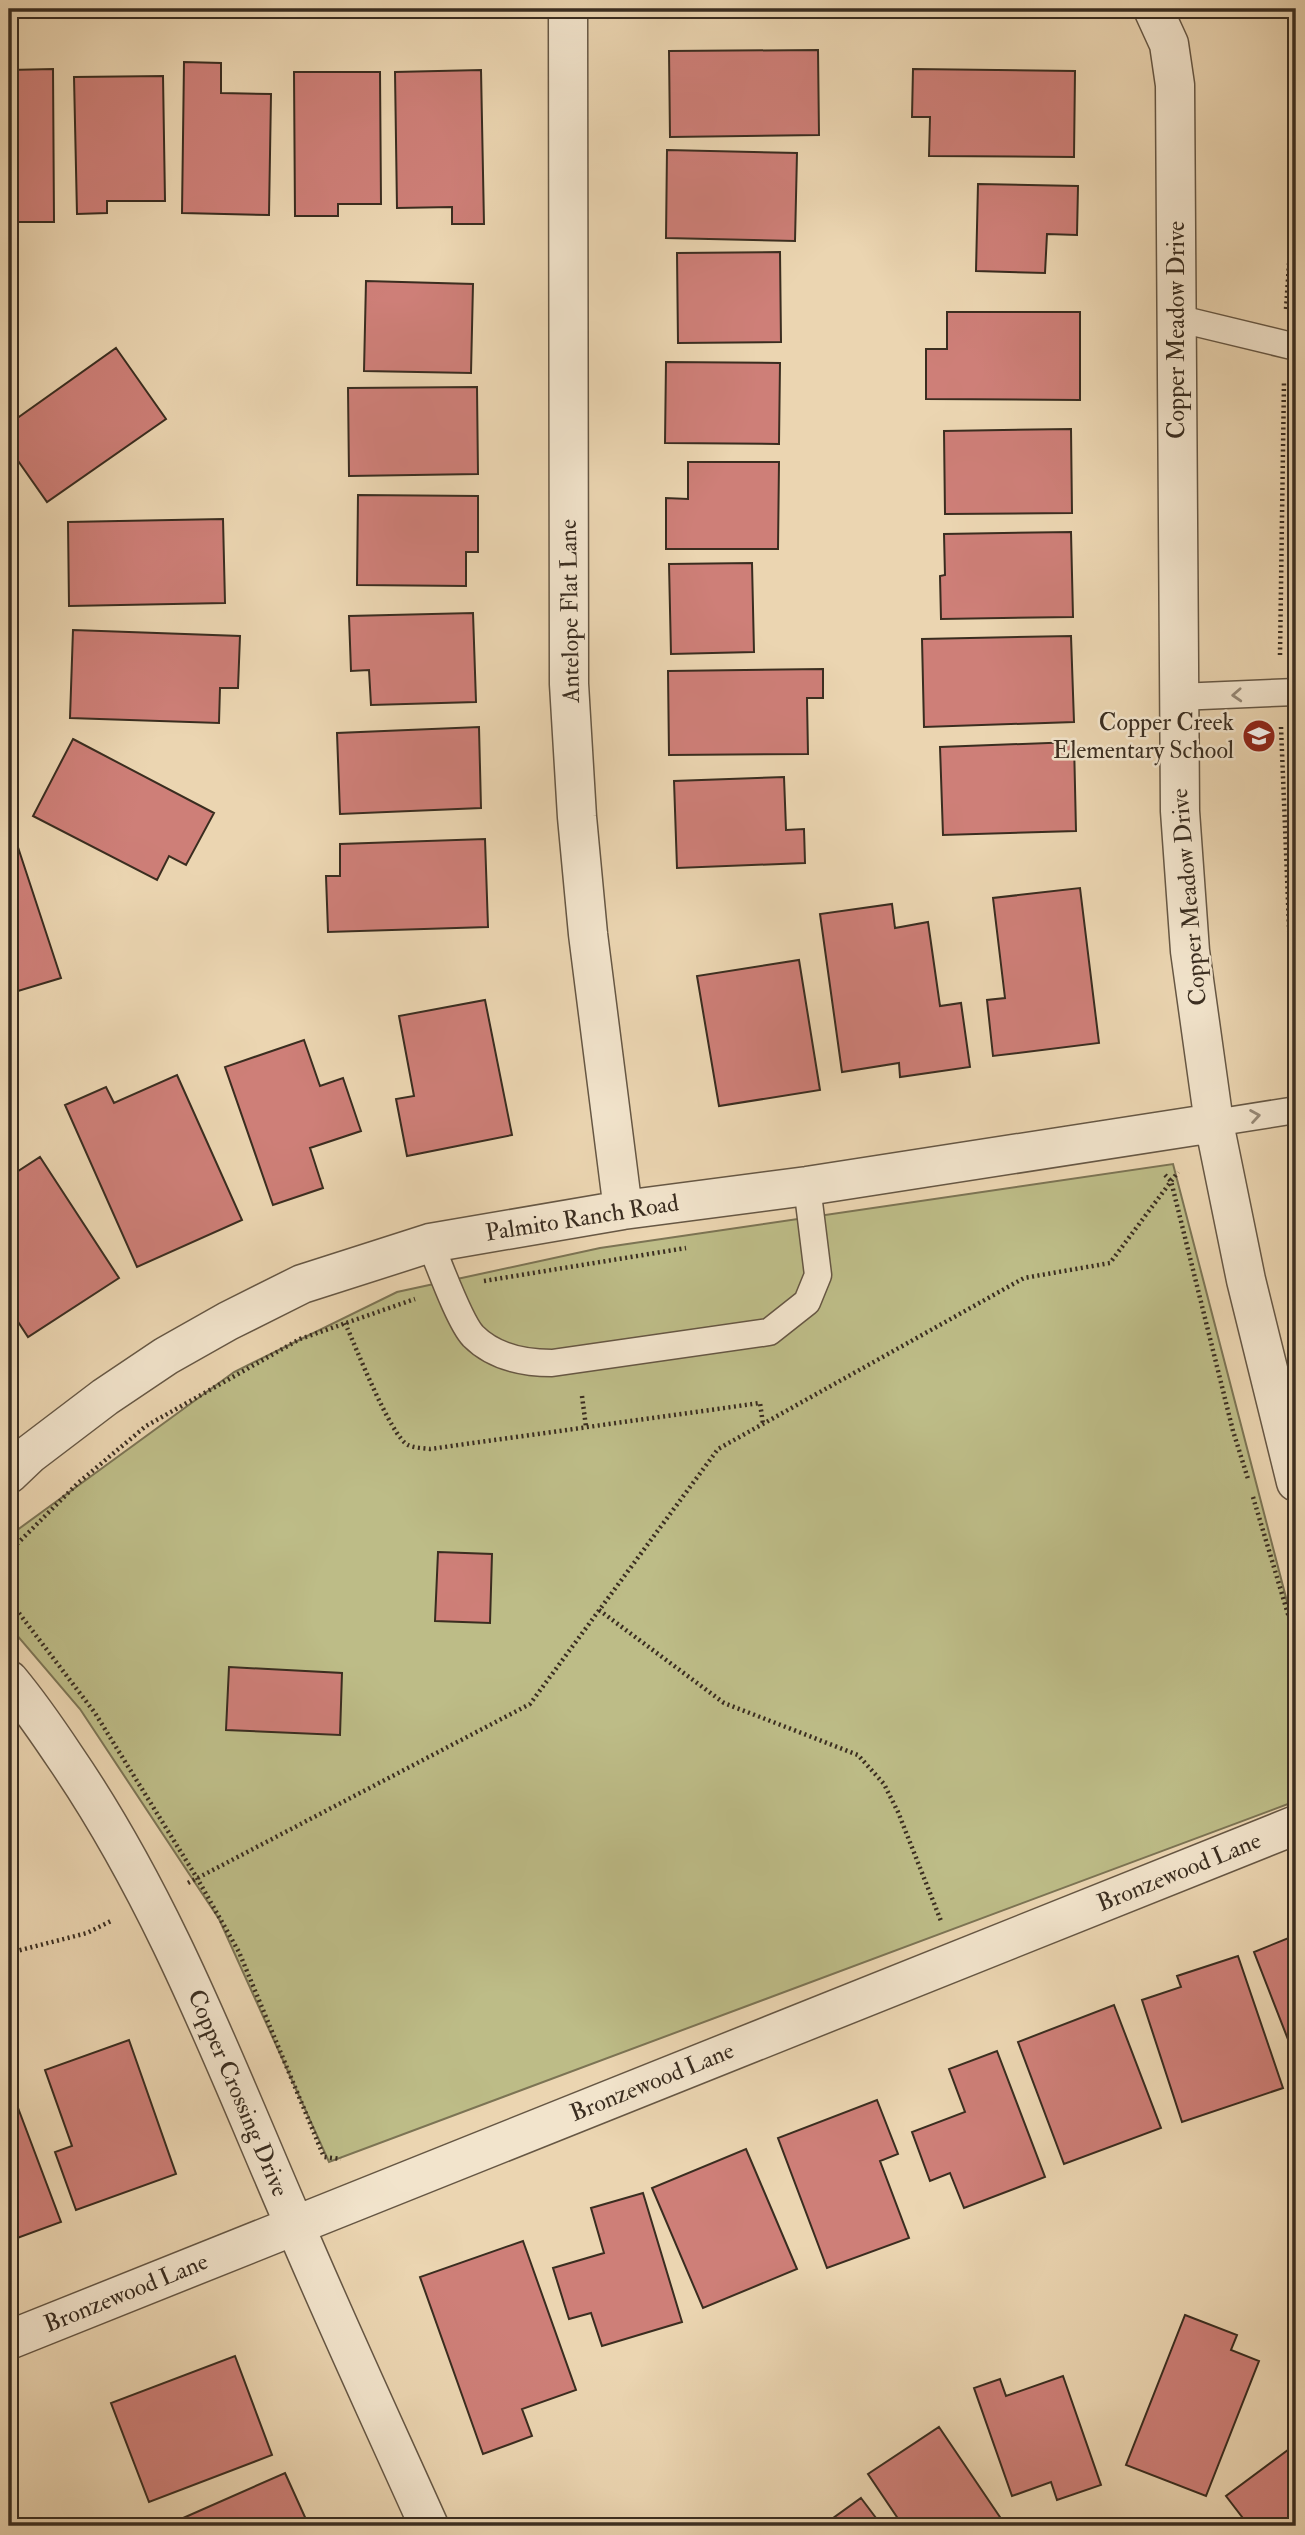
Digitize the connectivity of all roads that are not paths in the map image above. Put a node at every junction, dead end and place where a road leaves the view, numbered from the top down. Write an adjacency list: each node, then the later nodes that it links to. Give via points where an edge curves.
1 (568, 9): 10 (street, Antelope Flat Lane, via 569,684 588,934)
2 (1156, 9): 3 (street, Copper Meadow Drive, via 1169,44 1175,85)
3 (1176, 318): 4 (lane); 6 (street, Copper Meadow Drive)
4 (1290, 346)
5 (1288, 692): 6 (lane, one-way to 6)
6 (1178, 697): 8 (street, Copper Meadow Drive, via 1190,951)
7 (1296, 1110): 8 (lane, one-way to 7)
8 (1214, 1123): 9 (street, Palmito Ranch Road); 13 (street, Copper Meadow Drive, via 1246,1280)
9 (807, 1186): 10 (street, Palmito Ranch Road); 11 (lane, via 818,1275 807,1302 769,1332 526,1363 496,1352 472,1335)
10 (623, 1210): 11 (street, Palmito Ranch Road)
11 (429, 1243): 12 (street, Palmito Ranch Road, via 302,1284 228,1321 106,1396)
12 (9, 1474)
13 (1296, 1482)
14 (9, 1680): 16 (street, Copper Crossing Drive, via 86,1787 152,1901)
15 (1296, 1825): 16 (street, Bronzewood Lane)
16 (294, 2225): 17 (street, Bronzewood Lane); 18 (street, Copper Crossing Drive)
17 (9, 2340)
18 (429, 2526)

